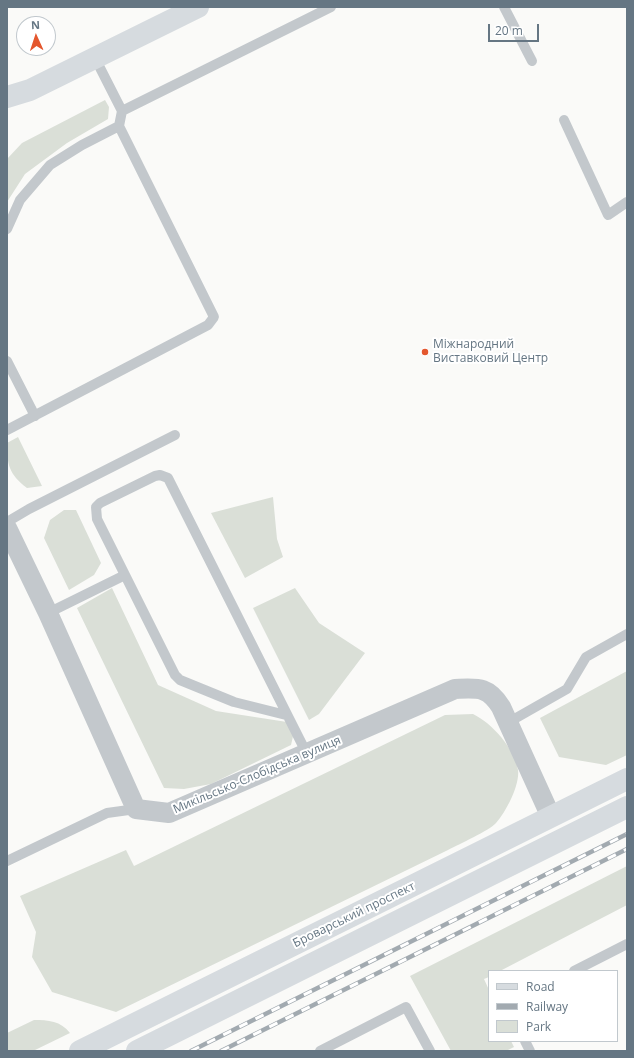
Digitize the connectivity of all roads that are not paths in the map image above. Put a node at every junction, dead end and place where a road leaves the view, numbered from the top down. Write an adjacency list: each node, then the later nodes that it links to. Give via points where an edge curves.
1 (198, 7): 4 (main road)
2 (331, 7): 9 (lane)
3 (504, 7): 5 (lane)
4 (95, 58): 6 (main road); 9 (lane)
5 (532, 61)
6 (30, 90): 7 (main road); 8 (main road)
7 (7, 97)
8 (7, 107)
9 (122, 111): 11 (lane)
10 (564, 120): 12 (lane, via 608,215)
11 (119, 126): 13 (lane, via 50,165 20,200); 15 (lane, via 214,317 213,321)
12 (627, 202)
13 (7, 229)
14 (7, 361): 15 (lane)
15 (35, 416): 16 (lane)
16 (7, 430)
17 (175, 435): 18 (lane)
18 (7, 522)
19 (7, 528): 21 (street)
20 (125, 575): 21 (lane); 23 (lane, via 172,670 180,680 234,702); 23 (lane, via 97,519 96,507 155,476 164,475 168,478)
21 (48, 612): 28 (street)
22 (627, 634): 24 (lane, via 586,657 567,689)
23 (286, 715): 25 (lane)
24 (509, 722): 25 (street, Микільсько-Слобідська вулиця, via 495,697 485,690 455,689); 29 (street, Микільсько-Слобідська вулиця)
25 (307, 754): 28 (street, Микільсько-Слобідська вулиця, via 169,813)
26 (627, 779): 29 (main road, Броварський проспект)
27 (627, 807): 35 (main road, Броварський проспект)
28 (136, 809): 30 (lane, via 107,813)
29 (551, 817): 34 (main road, Броварський проспект)
30 (7, 861)
31 (627, 944): 32 (lane)
32 (576, 970)
33 (526, 1042): 38 (lane)
34 (80, 1051)
35 (137, 1051)
36 (320, 1051): 37 (lane, via 406,1006)
37 (430, 1051)
38 (530, 1051)

